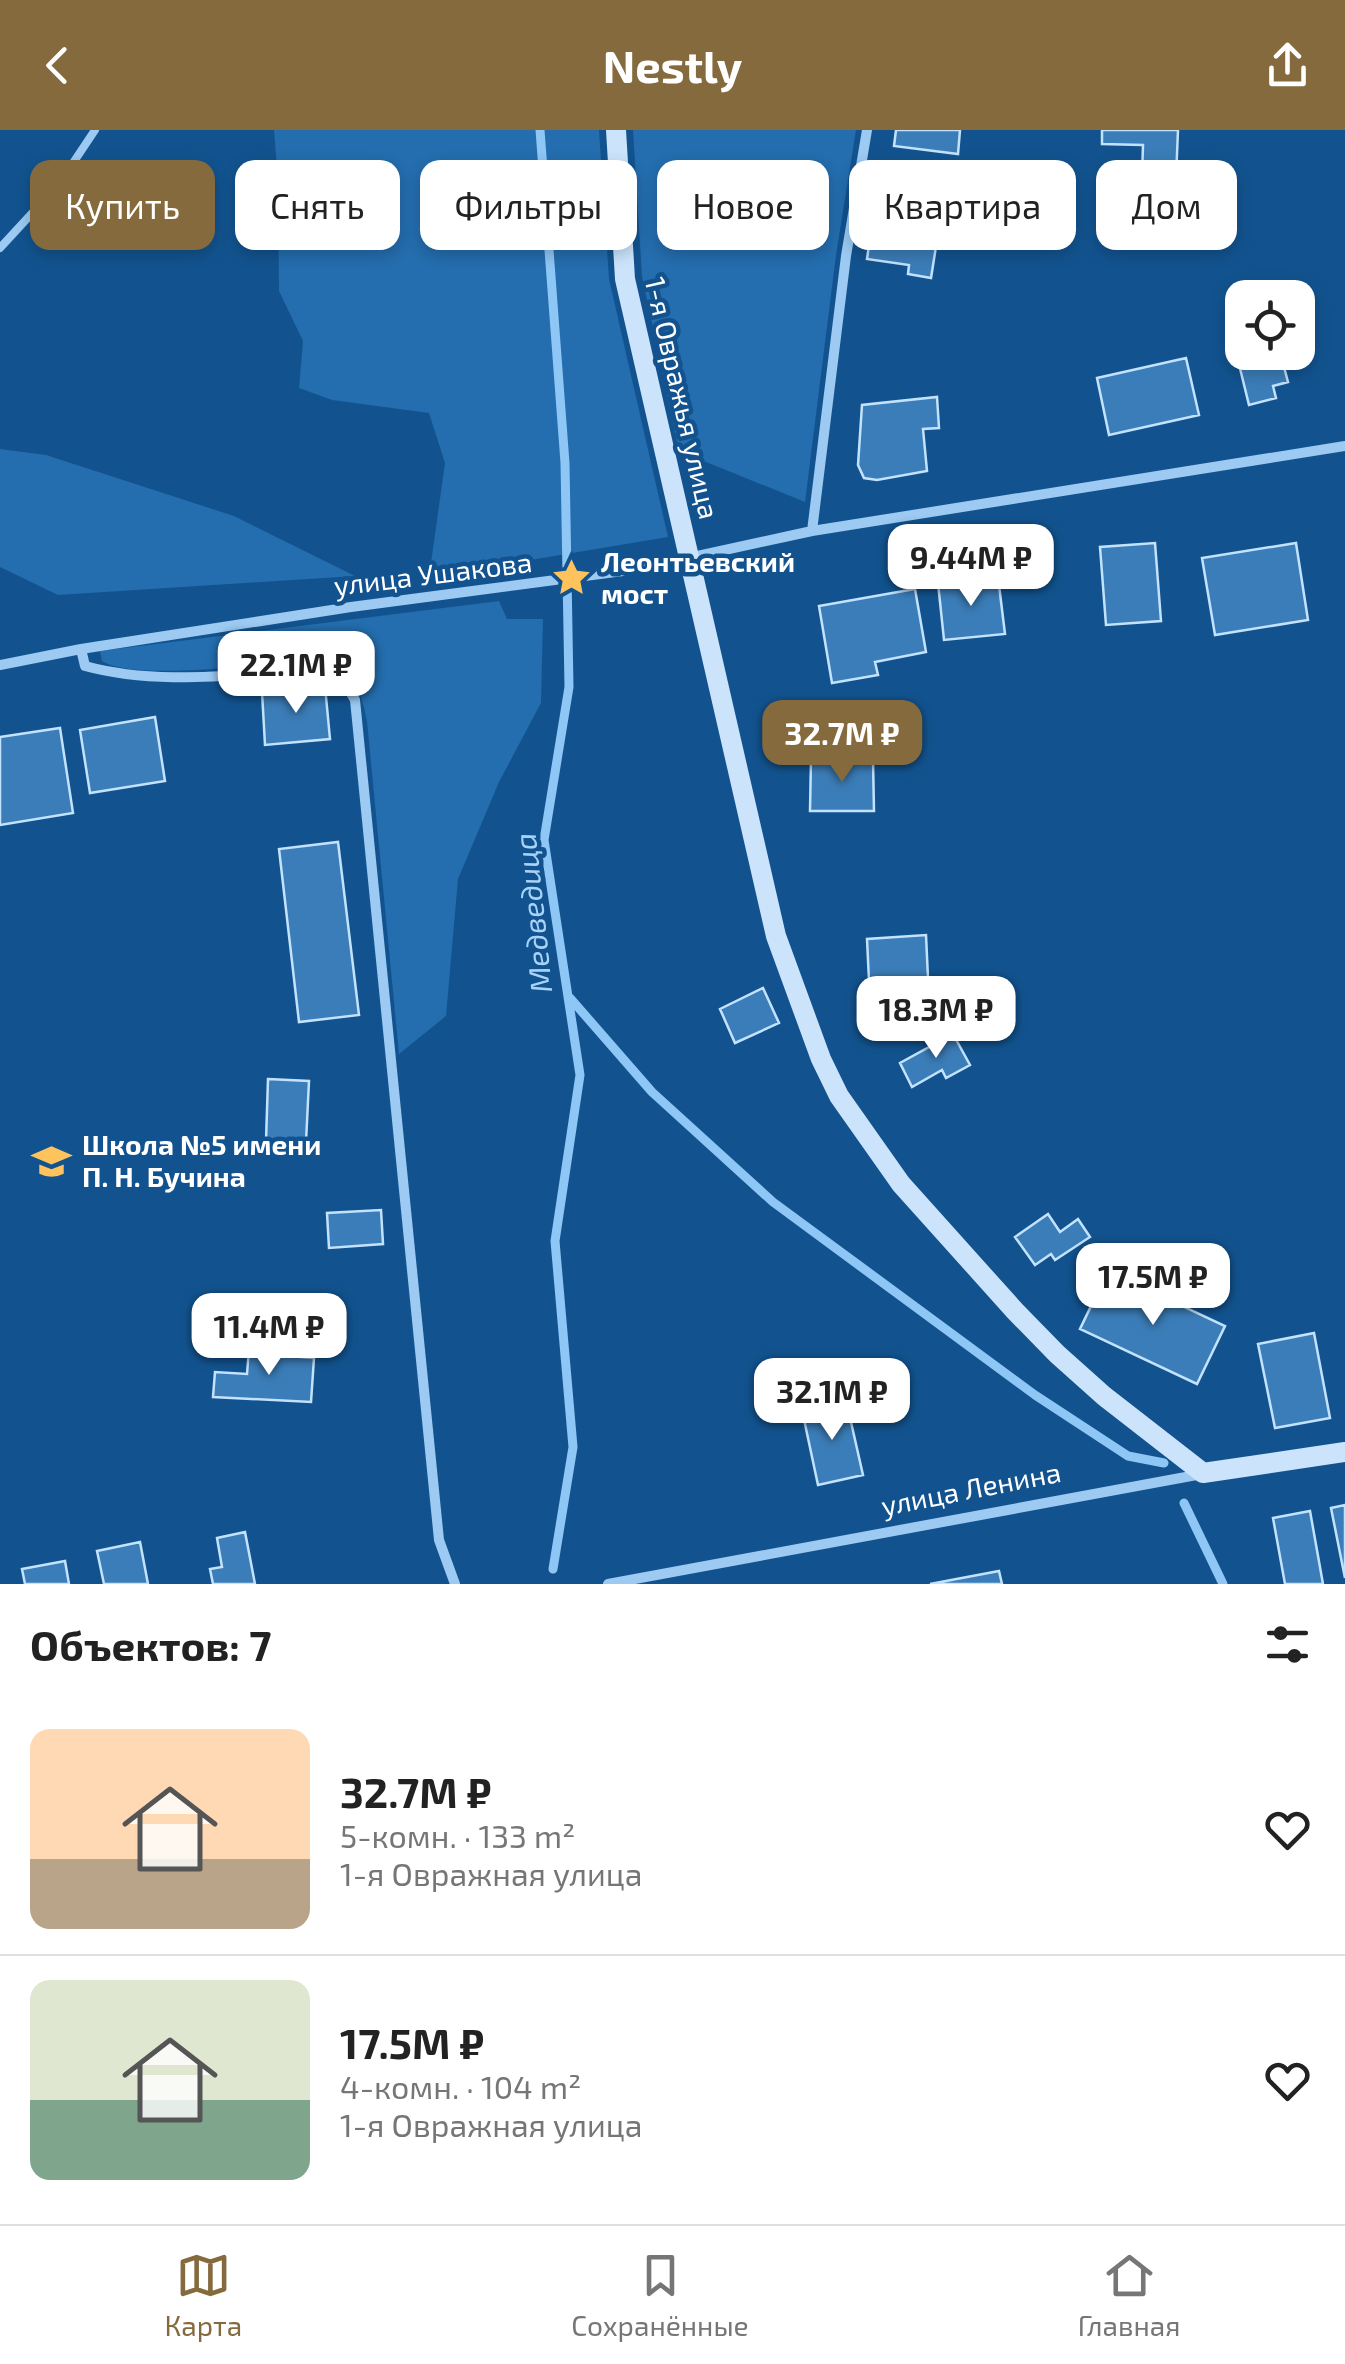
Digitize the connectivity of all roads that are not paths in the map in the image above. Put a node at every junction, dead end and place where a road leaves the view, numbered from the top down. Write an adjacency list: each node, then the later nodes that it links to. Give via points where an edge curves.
1 (96, 130): 4 (lane, via 59,184)
2 (616, 130): 7 (street, 1-я Овражья улица, via 625,279)
3 (867, 130): 6 (street)
4 (0, 248)
5 (1345, 446): 6 (street, улица Ушакова)
6 (812, 531): 7 (street, улица Ушакова)
7 (689, 558): 8 (street, улица Ушакова); 11 (street, 1-я Овражья улица, via 776,936 840,1096 901,1184 1016,1312 1104,1396)
8 (81, 649): 9 (street, улица Ушакова); 12 (street, via 85,666 151,677 334,675 355,700 439,1540)
9 (0, 665)
10 (1345, 1452): 11 (street, улица Ленина)
11 (1203, 1474): 13 (street, улица Ленина)
12 (455, 1584)
13 (608, 1584)

